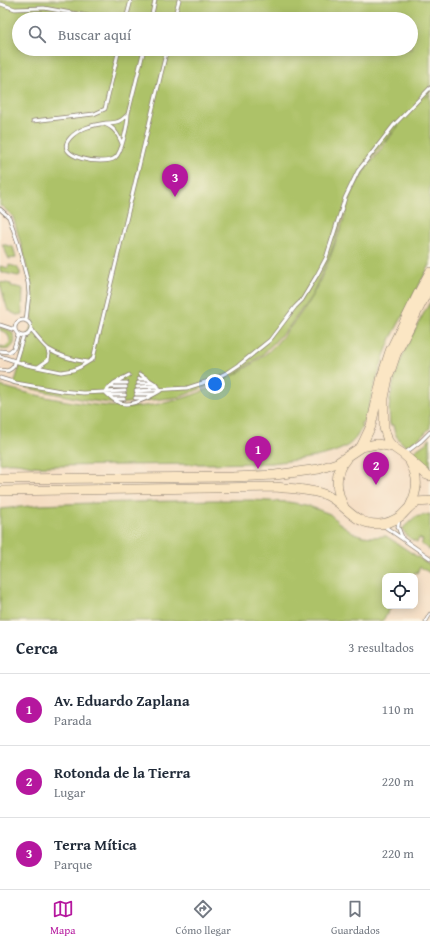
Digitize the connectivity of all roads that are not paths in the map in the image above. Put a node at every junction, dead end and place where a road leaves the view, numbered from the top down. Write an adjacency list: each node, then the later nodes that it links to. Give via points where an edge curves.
1 (131, 0): 6 (lane)
2 (155, 0): 7 (lane)
3 (179, 0): 8 (lane)
4 (1, 4): 5 (lane, via 15,9 44,8)
5 (66, 12)
6 (128, 12)
7 (152, 12)
8 (176, 12)
9 (117, 56): 14 (lane, via 105,109 94,114)
10 (142, 56): 13 (lane)
11 (165, 56): 30 (lane, via 93,358)
12 (430, 88): 43 (lane, via 394,125 358,171 345,198 326,258 302,300 270,340 239,365 212,380 187,388)
13 (128, 114): 15 (lane, via 121,121); 16 (lane)
14 (33, 121)
15 (103, 124): 16 (lane, via 115,130); 16 (lane, via 78,131 66,144 68,152 81,158 109,161 119,153)
16 (122, 144)
17 (0, 209): 20 (lane, via 9,217 28,283)
18 (430, 272): 52 (main road, via 390,352 371,426)
19 (430, 286): 53 (main road, via 396,354 385,388 384,428)
20 (26, 321): 22 (lane, via 16,323); 23 (lane)
21 (0, 325): 22 (lane)
22 (15, 330): 24 (lane)
23 (31, 330): 25 (lane, via 28,335); 26 (lane)
24 (18, 335): 25 (lane); 27 (lane, via 14,348 9,352)
25 (23, 336): 29 (lane)
26 (48, 348): 30 (lane, via 61,356); 31 (lane, via 48,360)
27 (0, 351)
28 (0, 356): 29 (lane)
29 (16, 362): 31 (lane); 32 (lane, via 12,369)
30 (87, 362): 31 (lane, via 73,370 61,372)
31 (38, 367)
32 (0, 370)
33 (140, 374): 38 (lane)
34 (129, 375): 36 (lane)
35 (0, 378): 45 (lane, via 61,391)
36 (122, 379): 39 (lane); 39 (lane, via 128,381)
37 (139, 379): 38 (lane)
38 (148, 379): 40 (lane)
39 (114, 383): 42 (lane)
40 (154, 383): 41 (lane); 44 (lane)
41 (158, 386): 43 (lane); 44 (lane)
42 (109, 388): 45 (lane); 46 (lane)
43 (161, 390): 44 (lane); 47 (lane)
44 (136, 391): 47 (lane); 49 (lane)
45 (105, 392): 46 (lane); 48 (lane)
46 (125, 393): 48 (lane); 50 (lane)
47 (154, 394): 49 (lane)
48 (109, 395): 50 (lane)
49 (147, 398): 50 (lane, via 136,403 121,404)
50 (113, 399)
51 (430, 432): 55 (lane)
52 (361, 447): 53 (main road, via 377,444); 54 (main road)
53 (393, 448): 55 (main road)
54 (351, 453): 57 (main road, via 337,463 319,469 275,475); 60 (main road, via 338,473 339,497)
55 (406, 457): 56 (main road); 61 (main road, via 414,470 417,483 415,496)
56 (430, 476)
57 (0, 479)
58 (0, 491): 60 (main road, via 275,487 316,491)
59 (430, 501): 61 (main road, via 418,502)
60 (345, 508): 63 (main road, via 354,517)
61 (409, 508): 62 (main road)
62 (400, 516): 63 (main road, via 390,522); 64 (lane, via 398,527)
63 (379, 524): 64 (lane)
64 (402, 539): 65 (lane)
65 (430, 558)
66 (430, 614): 67 (lane)
67 (426, 621)

